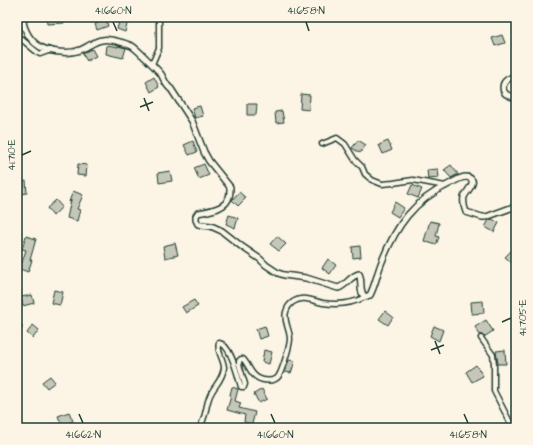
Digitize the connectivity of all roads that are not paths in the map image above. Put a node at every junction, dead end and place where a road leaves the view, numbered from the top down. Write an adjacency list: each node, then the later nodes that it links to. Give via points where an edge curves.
1 (24, 17): 4 (street, via 24,25 32,40 42,48)
2 (157, 17): 5 (street, via 159,48)
3 (17, 36): 4 (street, via 40,54)
4 (51, 50): 5 (street, via 78,51 101,40 112,40 133,47)
5 (152, 64): 11 (street, via 185,109 209,161 230,188 229,198 225,204 198,213 198,224 222,231 266,265 284,275 306,278 338,288 359,274 361,291)
6 (516, 76): 7 (street, via 507,79 503,87 507,95)
7 (516, 98)
8 (322, 144): 9 (street, via 337,138 345,144 365,174 382,184 413,180)
9 (445, 186): 10 (street, via 459,179 471,179 472,186 464,197 464,209 482,217); 11 (street, via 421,201 404,219 387,248 372,292)
10 (516, 206)
11 (365, 297): 13 (street, via 338,304 303,299 293,302 285,312 290,339 286,356 279,375 271,380 258,378 241,359 239,364 245,384 241,387 236,367 224,345 219,343 218,348 224,364 223,375 210,396 205,418)
12 (481, 338): 14 (street, via 493,356 494,391)
13 (199, 428)
14 (513, 428)

